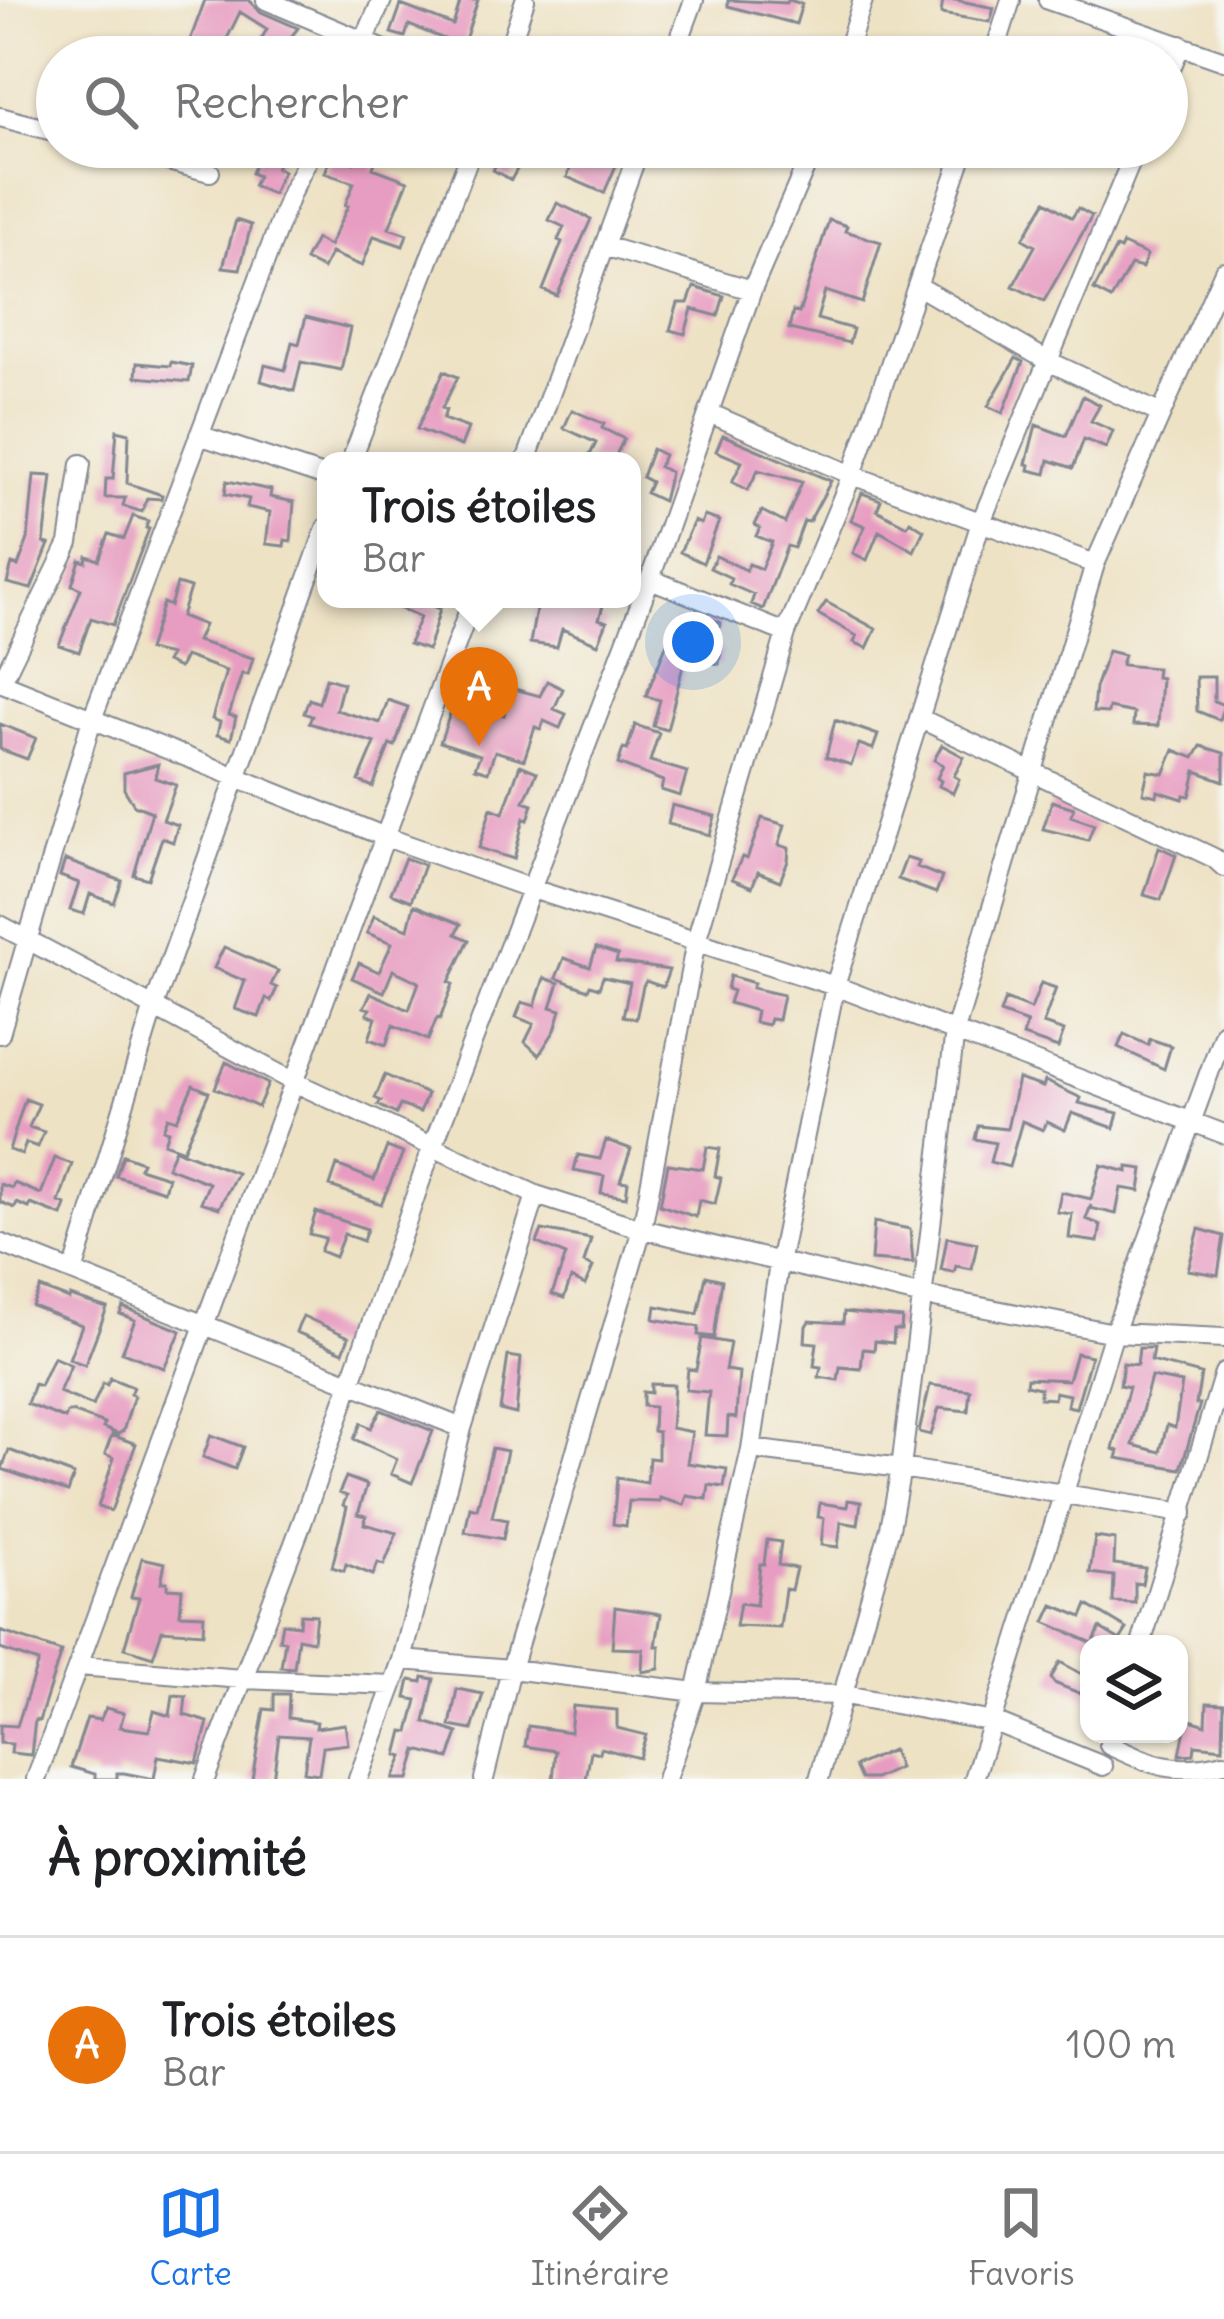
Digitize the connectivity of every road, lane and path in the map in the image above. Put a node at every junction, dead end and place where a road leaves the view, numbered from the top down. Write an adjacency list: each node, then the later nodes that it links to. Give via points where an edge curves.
1 (266, 0): 8 (street)
2 (382, 0): 9 (street)
3 (525, 0): 10 (street)
4 (694, 0): 11 (street)
5 (863, 0): 12 (street)
6 (1011, 0): 13 (street)
7 (1048, 0): 14 (street)
8 (332, 36)
9 (366, 36)
10 (513, 36)
11 (681, 36)
12 (852, 36)
13 (1000, 36)
14 (1154, 36)
15 (1188, 48): 16 (street)
16 (1224, 61)
17 (0, 117): 18 (street)
18 (36, 126)
19 (195, 168): 26 (street)
20 (304, 168): 34 (street)
21 (465, 168): 35 (street)
22 (632, 168): 27 (street)
23 (805, 168): 30 (street)
24 (958, 168): 29 (street)
25 (1128, 168): 31 (street)
26 (210, 172)
27 (604, 245): 30 (street); 36 (street)
28 (1224, 271): 33 (street)
29 (918, 286): 31 (street); 39 (street)
30 (752, 290): 32 (street)
31 (1046, 360): 33 (street); 40 (street)
32 (709, 413): 39 (street); 43 (street)
33 (1161, 415): 42 (street)
34 (199, 435): 38 (street); 50 (street)
35 (354, 452)
36 (529, 452)
37 (81, 464): 48 (street, via 69,543)
38 (317, 474)
39 (852, 475): 40 (street); 47 (street)
40 (981, 522): 42 (street); 49 (street)
41 (317, 553): 52 (street)
42 (1095, 564): 51 (street)
43 (650, 579): 44 (street); 47 (street)
44 (641, 602)
45 (470, 608): 53 (street)
46 (639, 608): 55 (street)
47 (786, 633): 58 (street)
48 (0, 683): 50 (street)
49 (920, 718): 51 (street); 59 (street)
50 (92, 719): 52 (street); 57 (street)
51 (1033, 771): 54 (street); 61 (street)
52 (236, 777): 53 (street); 60 (street)
53 (382, 836): 55 (street); 64 (street)
54 (1224, 866)
55 (529, 888): 58 (street); 67 (street)
56 (0, 925): 57 (street)
57 (27, 937): 60 (street); 63 (street)
58 (696, 941): 59 (street); 69 (street)
59 (835, 986): 61 (street); 71 (street)
60 (154, 1006): 64 (street); 72 (street)
61 (955, 1030): 65 (street); 73 (street)
62 (1224, 1032): 65 (street)
63 (0, 1034)
64 (292, 1082): 67 (street); 74 (street)
65 (1191, 1121): 66 (street); 75 (street)
66 (1224, 1134)
67 (433, 1145): 68 (street); 78 (street)
68 (536, 1195): 69 (street); 79 (street)
69 (642, 1229): 71 (street); 87 (street)
70 (0, 1243): 72 (street)
71 (779, 1264): 73 (street); 80 (street)
72 (74, 1269): 74 (street)
73 (919, 1295): 75 (street); 81 (street)
74 (203, 1323): 78 (street); 86 (street)
75 (1114, 1334): 76 (street); 82 (street)
76 (1224, 1338)
77 (1224, 1373): 83 (street)
78 (350, 1384): 79 (street); 88 (street)
79 (462, 1428): 85 (street)
80 (751, 1449): 81 (street); 90 (street)
81 (901, 1468): 82 (street); 91 (street)
82 (1063, 1497): 83 (street); 92 (street)
83 (1183, 1514): 84 (street)
84 (1144, 1635)
85 (402, 1660): 87 (street); 89 (street)
86 (79, 1666): 88 (street); 97 (street)
87 (511, 1669): 90 (street); 100 (street)
88 (242, 1679): 89 (street); 98 (street)
89 (393, 1685): 99 (street)
90 (696, 1692): 91 (street); 101 (street)
91 (845, 1695): 92 (street); 102 (street)
92 (994, 1722): 96 (street); 103 (street)
93 (1110, 1743): 96 (street)
94 (1116, 1743): 95 (street, via 1177,1771)
95 (1224, 1763)
96 (1101, 1772)
97 (36, 1779)
98 (205, 1779)
99 (358, 1779)
100 (484, 1779)
101 (665, 1779)
102 (819, 1779)
103 (974, 1779)

